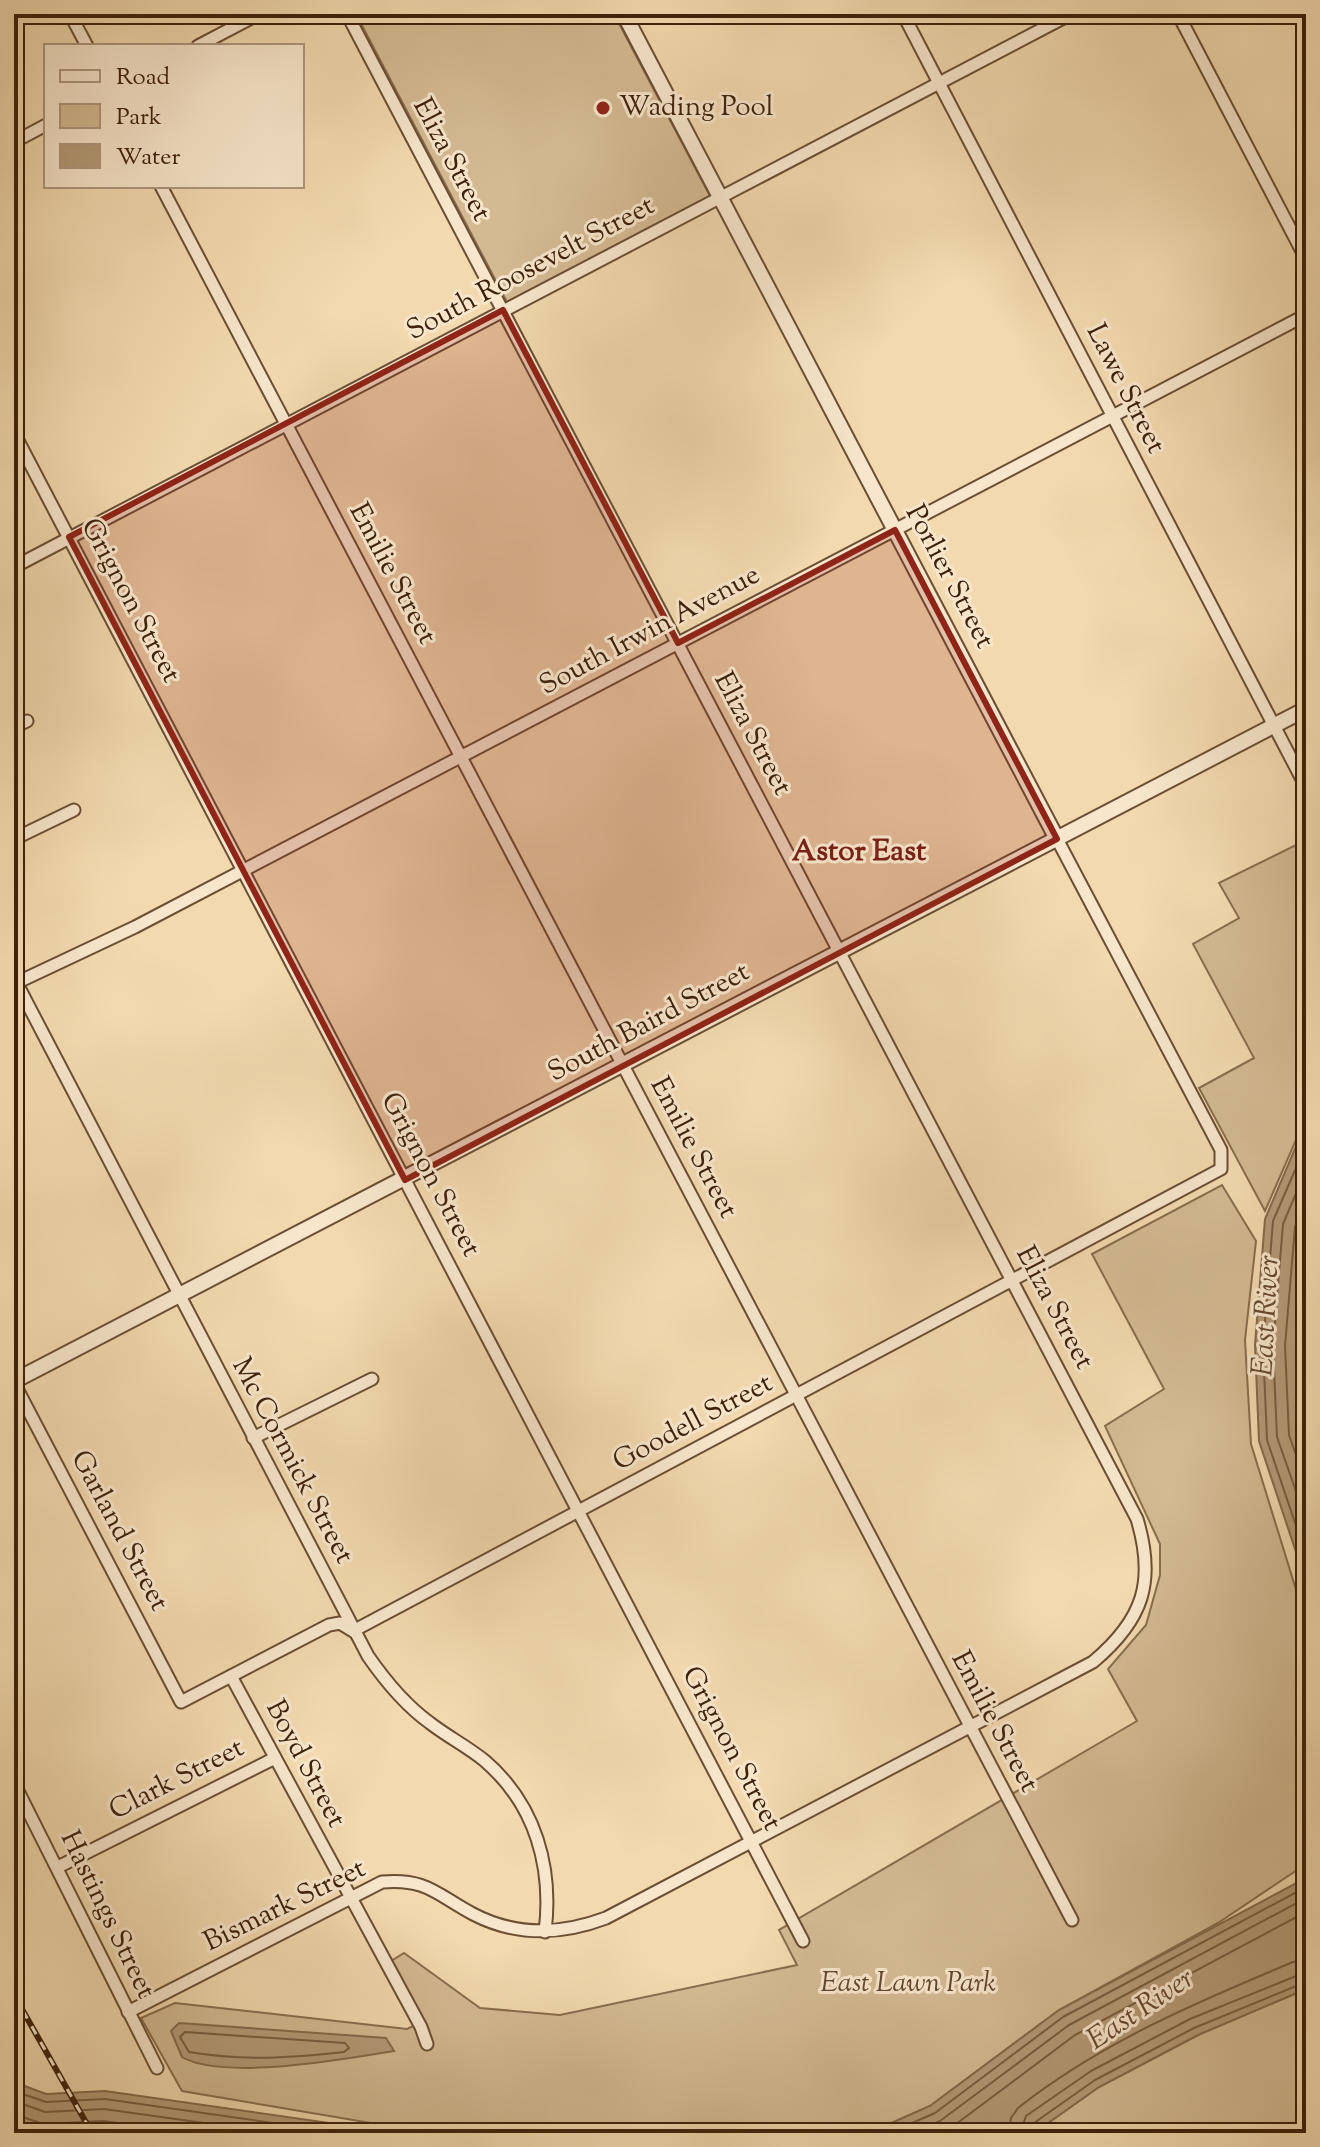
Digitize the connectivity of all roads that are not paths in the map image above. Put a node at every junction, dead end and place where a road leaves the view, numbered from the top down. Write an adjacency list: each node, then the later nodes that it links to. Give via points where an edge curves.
1 (70, 14): 8 (street)
2 (259, 14): 9 (street)
3 (347, 14): 16 (street, Eliza Street)
4 (624, 14): 14 (street, Porlier Street)
5 (903, 14): 10 (street, Lawe Street)
6 (1071, 14): 10 (street, South Roosevelt Street)
7 (1178, 14): 15 (street)
8 (86, 44)
9 (202, 44)
10 (940, 83): 14 (street, South Roosevelt Street); 18 (street, Lawe Street)
11 (44, 126): 12 (street)
12 (14, 142)
13 (162, 188): 19 (street, Emilie Street)
14 (720, 198): 16 (street, South Roosevelt Street); 21 (street, Porlier Street)
15 (1306, 259)
16 (503, 310): 19 (street, South Roosevelt Street); 24 (street, Eliza Street)
17 (1306, 315): 18 (street, South Irwin Avenue)
18 (1112, 416): 21 (street, South Irwin Avenue); 27 (street, Lawe Street)
19 (287, 424): 22 (street, South Roosevelt Street); 29 (street, Emilie Street)
20 (14, 433): 22 (street, Grignon Street)
21 (895, 530): 24 (street, South Irwin Avenue); 33 (street, Porlier Street)
22 (69, 537): 23 (street, South Roosevelt Street); 34 (street, Grignon Street)
23 (14, 567)
24 (678, 643): 29 (street, South Irwin Avenue); 35 (street, Eliza Street)
25 (1306, 709): 27 (street, South Baird Street)
26 (27, 721): 28 (street)
27 (1274, 725): 30 (street, Lawe Street); 33 (street, South Baird Street)
28 (14, 727)
29 (460, 757): 34 (street, South Irwin Avenue); 37 (street, Emilie Street)
30 (1306, 787)
31 (74, 810): 32 (street)
32 (14, 839)
33 (1057, 839): 35 (street, South Baird Street); 38 (street, Porlier Street)
34 (244, 868): 36 (street, South Irwin Avenue, via 135,927); 39 (street, Grignon Street)
35 (840, 952): 37 (street, South Baird Street); 40 (street, Eliza Street)
36 (15, 981): 41 (street, Mc Cormick Street)
37 (623, 1066): 39 (street, South Baird Street); 44 (street, Emilie Street)
38 (1224, 1164): 40 (street, Goodell Street)
39 (405, 1180): 41 (street, South Baird Street); 46 (street, Grignon Street)
40 (1013, 1283): 44 (street, Goodell Street); 50 (street, Eliza Street, via 1137,1519 1145,1544 1146,1579 1137,1609 1116,1643 1093,1662)
41 (178, 1295): 43 (street, South Baird Street); 45 (street, Mc Cormick Street)
42 (372, 1379): 45 (street)
43 (14, 1382): 49 (street, Garland Street)
44 (796, 1396): 46 (street, Goodell Street); 50 (street, Emilie Street)
45 (253, 1438): 47 (street, Mc Cormick Street)
46 (579, 1510): 47 (street, Goodell Street); 53 (street, Grignon Street)
47 (353, 1631): 48 (street, Goodell Street, via 340,1623 329,1625); 57 (street, Mc Cormick Street, via 396,1693 487,1763 515,1794 545,1863)
48 (231, 1676): 49 (street, Goodell Street); 51 (street, Boyd Street)
49 (181, 1702)
50 (969, 1727): 53 (street, Bismark Street); 56 (street, Emilie Street)
51 (275, 1758): 54 (street, Clark Street); 55 (street, Boyd Street)
52 (14, 1783): 54 (street, Hastings Street)
53 (752, 1840): 57 (street, Bismark Street, via 585,1926); 58 (street, Grignon Street)
54 (58, 1867): 59 (street, Hastings Street, via 58,1878)
55 (350, 1896): 57 (street, Bismark Street, via 382,1882 412,1881 487,1921); 59 (street, Bismark Street); 60 (street, Boyd Street)
56 (1072, 1920)
57 (545, 1932)
58 (803, 1941)
59 (128, 2012): 61 (street, Hastings Street)
60 (427, 2044)
61 (157, 2068)

